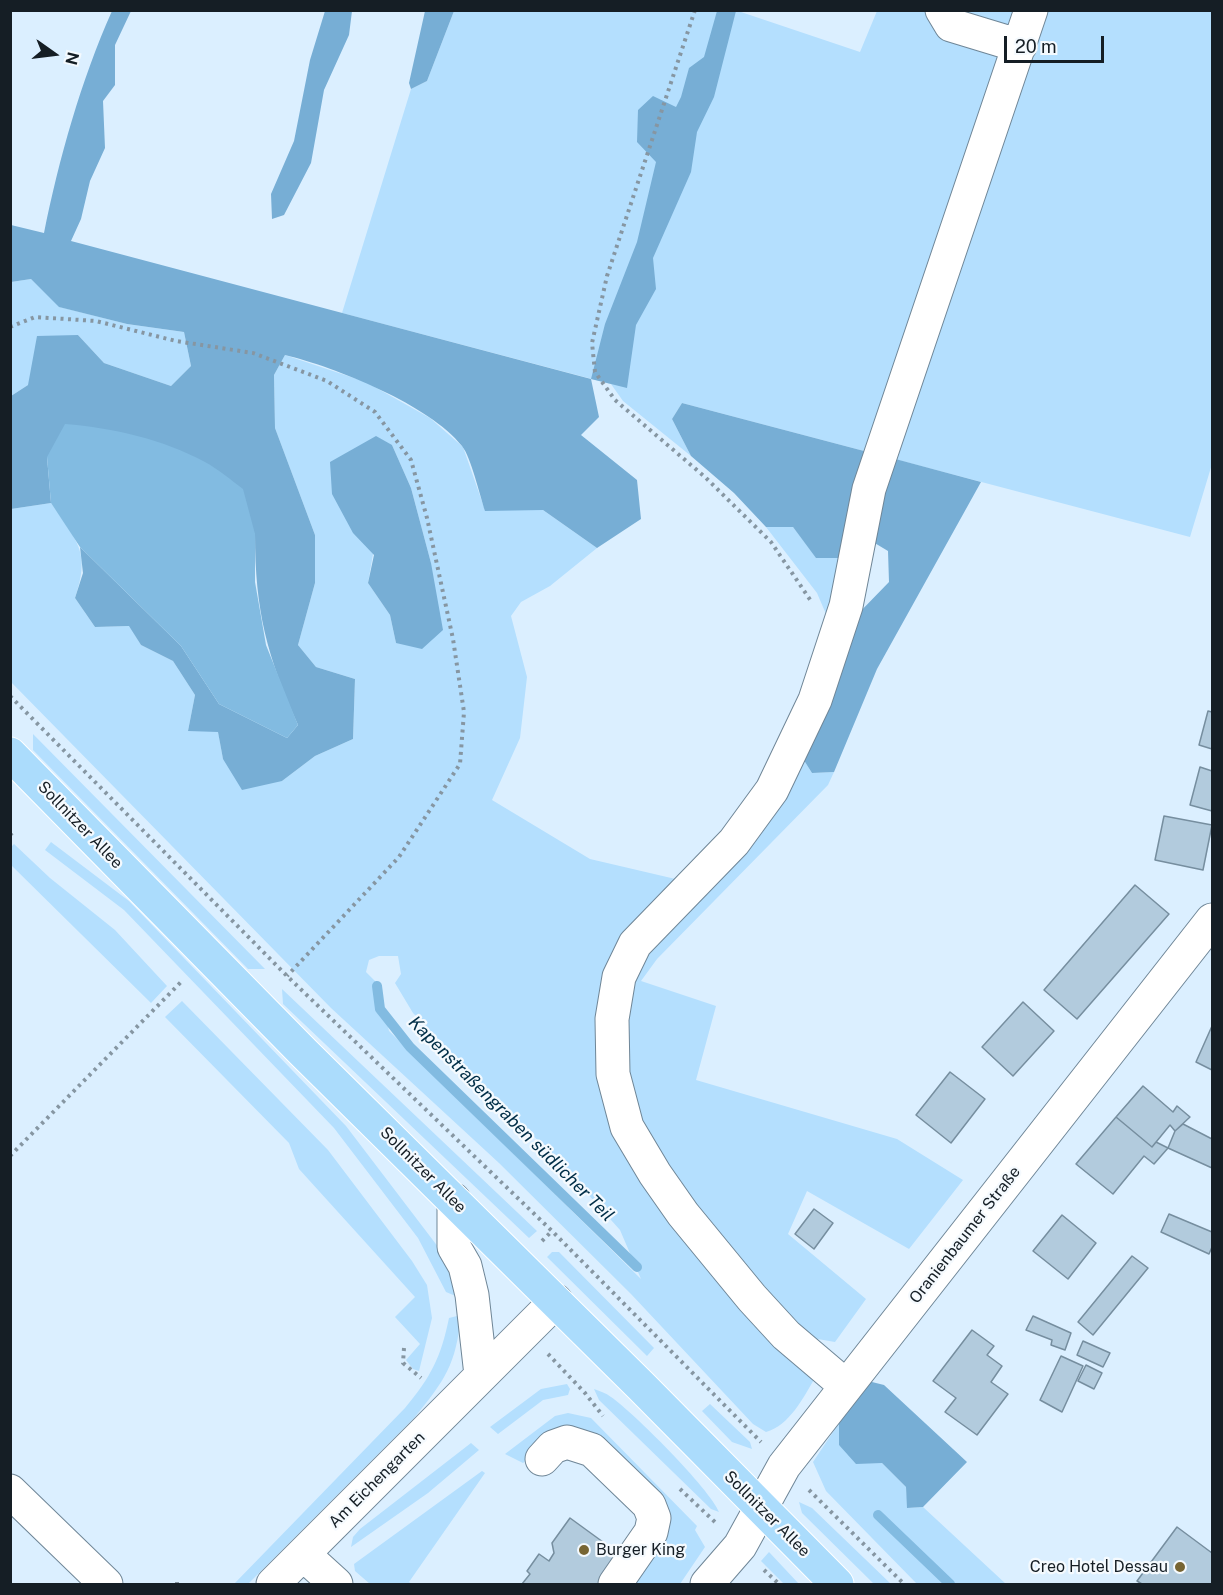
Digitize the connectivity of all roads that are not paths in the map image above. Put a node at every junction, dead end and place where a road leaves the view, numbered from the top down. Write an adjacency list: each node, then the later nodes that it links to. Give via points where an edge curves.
1 (942, 10): 3 (street, via 951,25)
2 (1031, 10): 3 (street)
3 (1020, 46): 9 (street, via 869,489 846,606 815,700 771,790 734,842 635,944 619,977 612,1019 613,1074 624,1117 655,1174 683,1214 786,1335)
4 (10, 754): 6 (main road, Sollnitzer Allee)
5 (1212, 920): 9 (street, Oranienbaumer Straße)
6 (454, 1200): 7 (main road, Sollnitzer Allee); 8 (street, via 454,1246 465,1266 472,1295)
7 (556, 1301): 8 (street, Am Eichengarten); 12 (main road, Sollnitzer Allee)
8 (481, 1375): 13 (street, Am Eichengarten)
9 (846, 1386): 12 (street, Oranienbaumer Straße, via 784,1466)
10 (542, 1459): 18 (street, via 553,1447 567,1442 592,1450 649,1505 654,1518 651,1532)
11 (10, 1491): 15 (street)
12 (760, 1508): 14 (street, Oranienbaumer Straße); 20 (main road, Sollnitzer Allee)
13 (303, 1554): 16 (street, Am Eichengarten); 17 (street)
14 (730, 1572): 19 (street, Oranienbaumer Straße)
15 (105, 1584)
16 (273, 1584)
17 (336, 1584)
18 (615, 1584)
19 (707, 1584)
20 (837, 1584)

